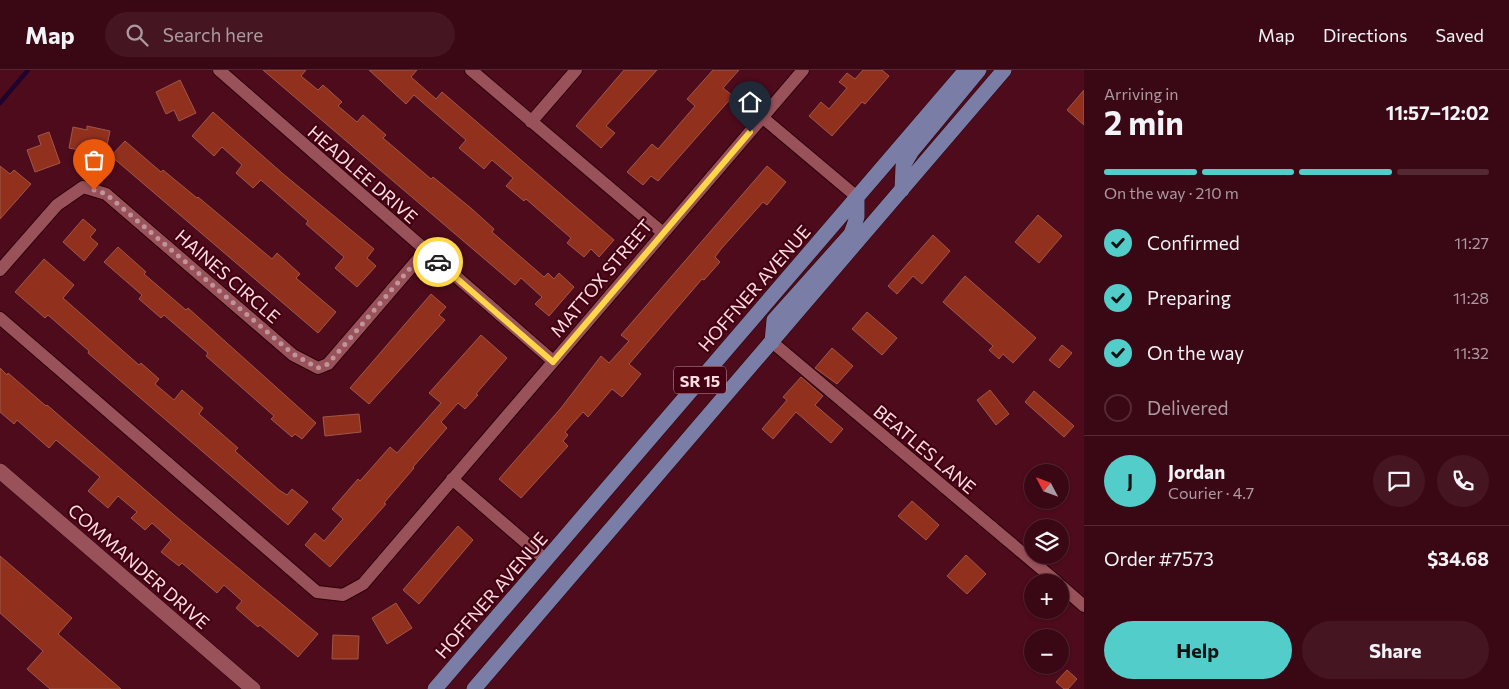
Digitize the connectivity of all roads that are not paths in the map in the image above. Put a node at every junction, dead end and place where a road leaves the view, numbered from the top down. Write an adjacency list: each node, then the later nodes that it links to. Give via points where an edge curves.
1 (219, 70): 13 (street, HEADLEE DRIVE)
2 (471, 70): 9 (street)
3 (576, 70): 9 (street)
4 (803, 70): 8 (street, MATTOX STREET)
5 (966, 70): 11 (main road, HOFFNER AVENUE / SR 15)
6 (979, 70): 10 (main road, via 912,151 903,166)
7 (1004, 70): 10 (main road, SR 15)
8 (762, 117): 11 (street); 12 (street, MATTOX STREET)
9 (531, 122): 12 (street)
10 (902, 190): 16 (main road, SR 15)
11 (857, 197): 16 (main road, via 857,217 851,234 774,320); 20 (main road, HOFFNER AVENUE / SR 15)
12 (662, 233): 17 (street, MATTOX STREET)
13 (425, 251): 14 (street, HAINES CIRCLE, via 328,364 318,368 293,354 106,194 83,186 57,205); 17 (street, HEADLEE DRIVE)
14 (0, 270)
15 (0, 318): 19 (street, MATTOX STREET, via 317,592 343,595 363,584)
16 (772, 342): 21 (street, BEATLES LANE); 26 (main road, SR 15)
17 (553, 362): 19 (street, MATTOX STREET)
18 (0, 471): 24 (street, COMMANDER DRIVE)
19 (452, 479): 20 (street)
20 (546, 560): 25 (main road, HOFFNER AVENUE / SR 15)
21 (1048, 574)
22 (1069, 593): 23 (street)
23 (1084, 606)
24 (253, 689)
25 (435, 689)
26 (474, 689)

